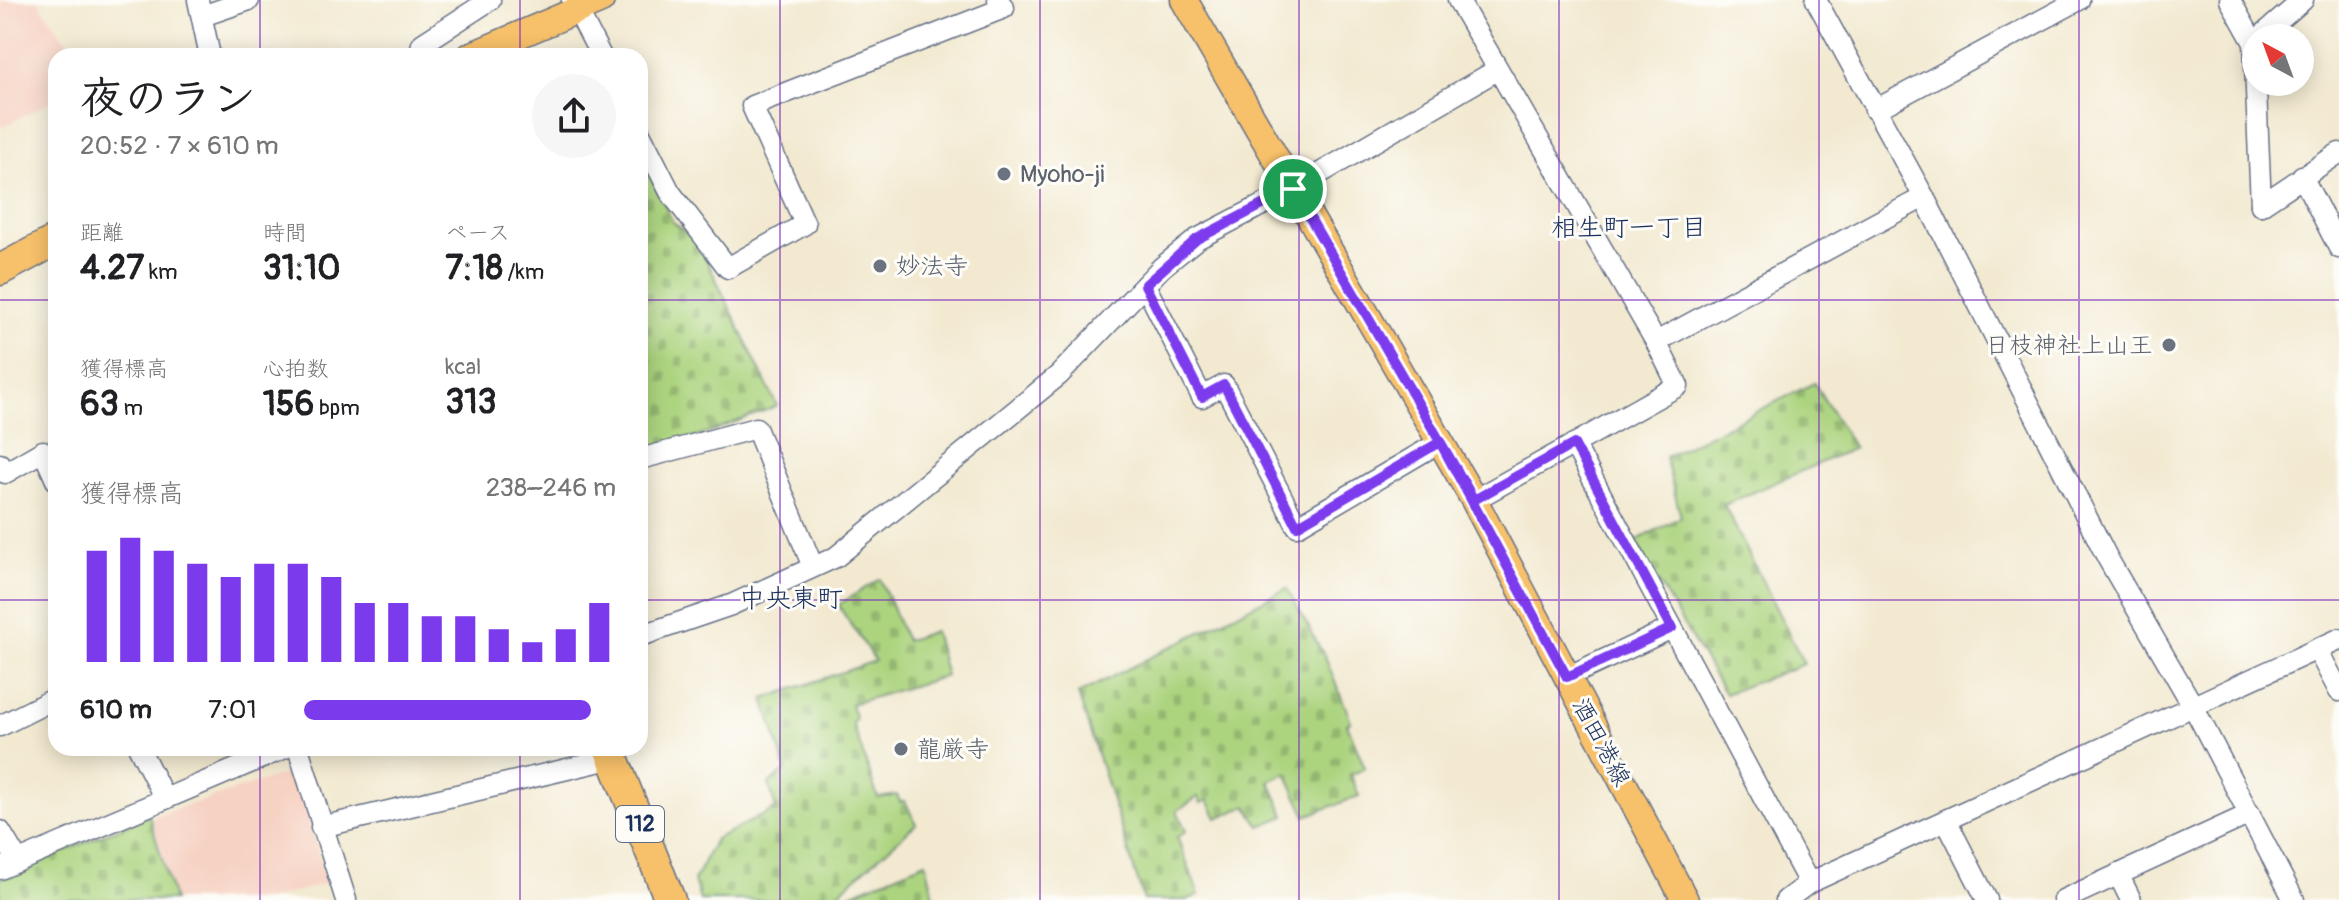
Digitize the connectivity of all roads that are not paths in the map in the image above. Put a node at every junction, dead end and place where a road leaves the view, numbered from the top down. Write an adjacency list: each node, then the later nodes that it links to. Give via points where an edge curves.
1 (249, 0): 11 (street)
2 (490, 0): 15 (street)
3 (998, 0): 21 (street, via 1004,8 752,106 805,224 728,268 670,192)
4 (1184, 0): 24 (main road, 酒田港線)
5 (1458, 0): 18 (street)
6 (1816, 0): 20 (street)
7 (2079, 0): 20 (street)
8 (2230, 0): 12 (street)
9 (2303, 0): 13 (street)
10 (584, 3): 16 (main road); 17 (street)
11 (200, 8): 14 (street)
12 (2246, 24)
13 (2275, 24)
14 (208, 48)
15 (421, 48)
16 (487, 48)
17 (598, 48)
18 (1497, 70): 24 (street); 30 (street)
19 (2258, 96): 23 (street, via 2261,205)
20 (1875, 110): 25 (street)
21 (648, 149)
22 (2339, 153): 23 (street)
23 (2302, 176): 27 (street)
24 (1293, 189): 29 (street, via 1197,239); 31 (main road, 酒田港線)
25 (1924, 197): 30 (street); 45 (street, via 2108,559)
26 (48, 244): 28 (highway)
27 (2339, 248)
28 (0, 270)
29 (1145, 285): 31 (street, via 1202,397 1224,385 1297,526); 37 (street, via 1059,375 890,515 836,557)
30 (1656, 342): 32 (street, via 1678,386)
31 (1440, 442): 36 (main road, 酒田港線)
32 (1574, 444): 36 (street); 38 (street)
33 (648, 457): 37 (street, via 756,428)
34 (48, 462): 35 (street, via 43,451)
35 (2, 471)
36 (1474, 500): 42 (main road, 酒田港線)
37 (813, 567): 39 (street, via 731,605)
38 (1672, 628): 42 (street); 59 (street)
39 (648, 633)
40 (2339, 639): 41 (street)
41 (2317, 649): 43 (street); 45 (street)
42 (1567, 677): 62 (main road, 酒田港線)
43 (2339, 691)
44 (48, 702): 46 (street)
45 (2193, 706): 53 (street); 54 (street)
46 (0, 726)
47 (143, 756): 52 (street)
48 (266, 756): 52 (street)
49 (300, 756): 55 (street)
50 (599, 756): 55 (street)
51 (612, 756): 61 (highway, 112)
52 (165, 799): 57 (street)
53 (2250, 814): 58 (street); 67 (street)
54 (1946, 820): 59 (street); 64 (street)
55 (321, 827): 60 (street)
56 (0, 831): 57 (street)
57 (9, 865)
58 (2118, 874): 65 (street); 66 (street)
59 (1809, 883): 63 (street)
60 (346, 900)
61 (670, 900)
62 (1685, 900)
63 (1786, 900)
64 (1987, 900)
65 (2063, 900)
66 (2131, 900)
67 (2294, 900)

